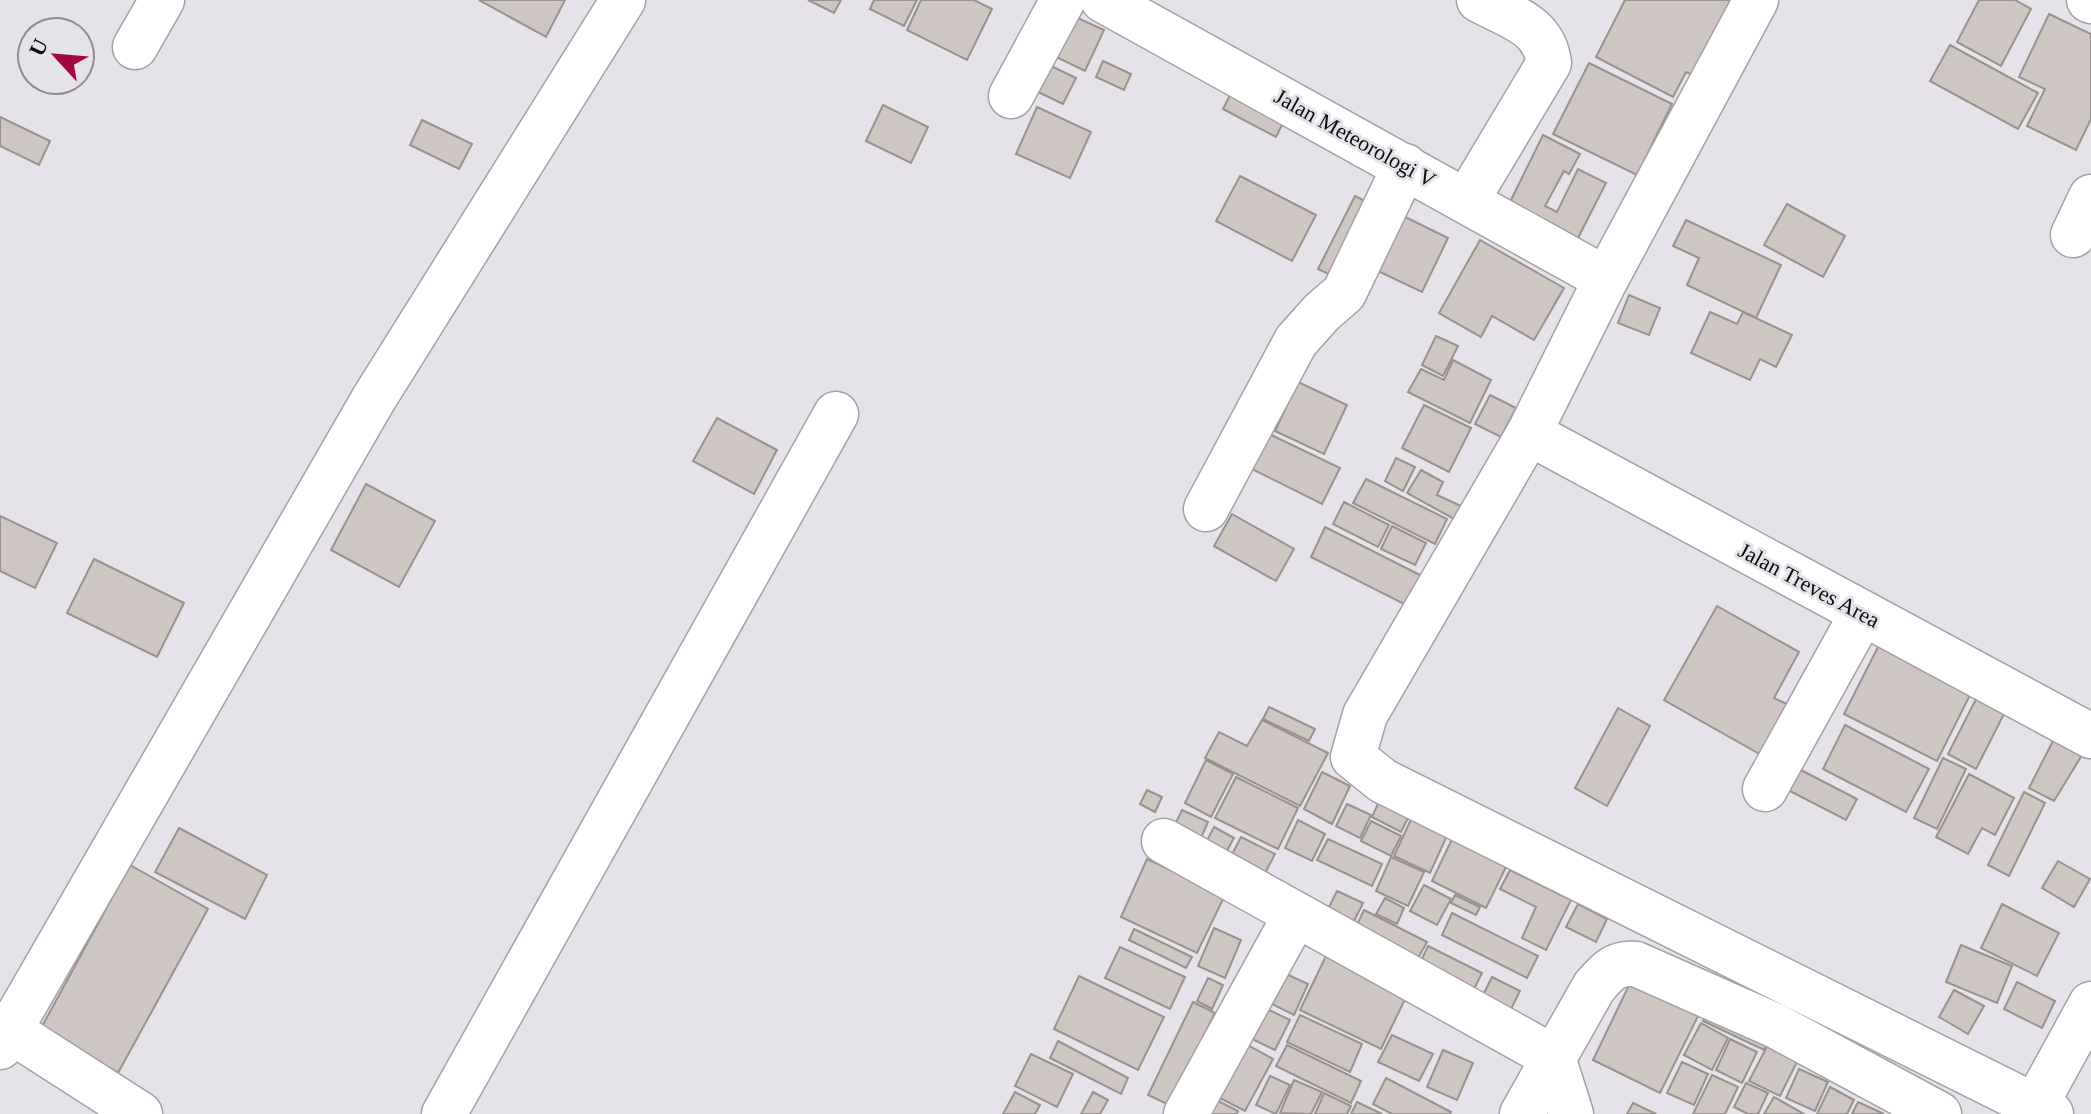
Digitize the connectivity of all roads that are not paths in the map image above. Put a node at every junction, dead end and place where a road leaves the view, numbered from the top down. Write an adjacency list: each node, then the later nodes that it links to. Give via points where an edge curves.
1 (162, 0): 7 (street)
2 (623, 0): 21 (street, via 373,400)
3 (1063, 0): 8 (street)
4 (1103, 0): 9 (street, Jalan Meteorologi V)
5 (1479, 0): 10 (street, via 1536,31 1547,47 1549,63)
6 (1756, 0): 11 (street)
7 (135, 47)
8 (1011, 96)
9 (1405, 166): 10 (street, Jalan Meteorologi V); 14 (street, via 1344,293 1296,341)
10 (1467, 200): 11 (street, Jalan Meteorologi V)
11 (1606, 279): 13 (street)
12 (836, 414): 25 (street)
13 (1529, 433): 15 (street, Jalan Treves Area); 23 (street, via 1365,715 1353,757 1383,781)
14 (1206, 509)
15 (1862, 614): 16 (street, Jalan Treves Area); 17 (street)
16 (2091, 736)
17 (1765, 789)
18 (1164, 841): 19 (street)
19 (1295, 916): 22 (street); 26 (street)
20 (2091, 1004): 23 (street)
21 (3, 1033): 24 (street)
22 (1553, 1057): 27 (street); 28 (street); 29 (street, via 1608,970 1636,964 1776,1026)
23 (2043, 1110)
24 (140, 1114)
25 (444, 1114)
26 (1186, 1114)
27 (1522, 1114)
28 (1571, 1114)
29 (1939, 1114)

